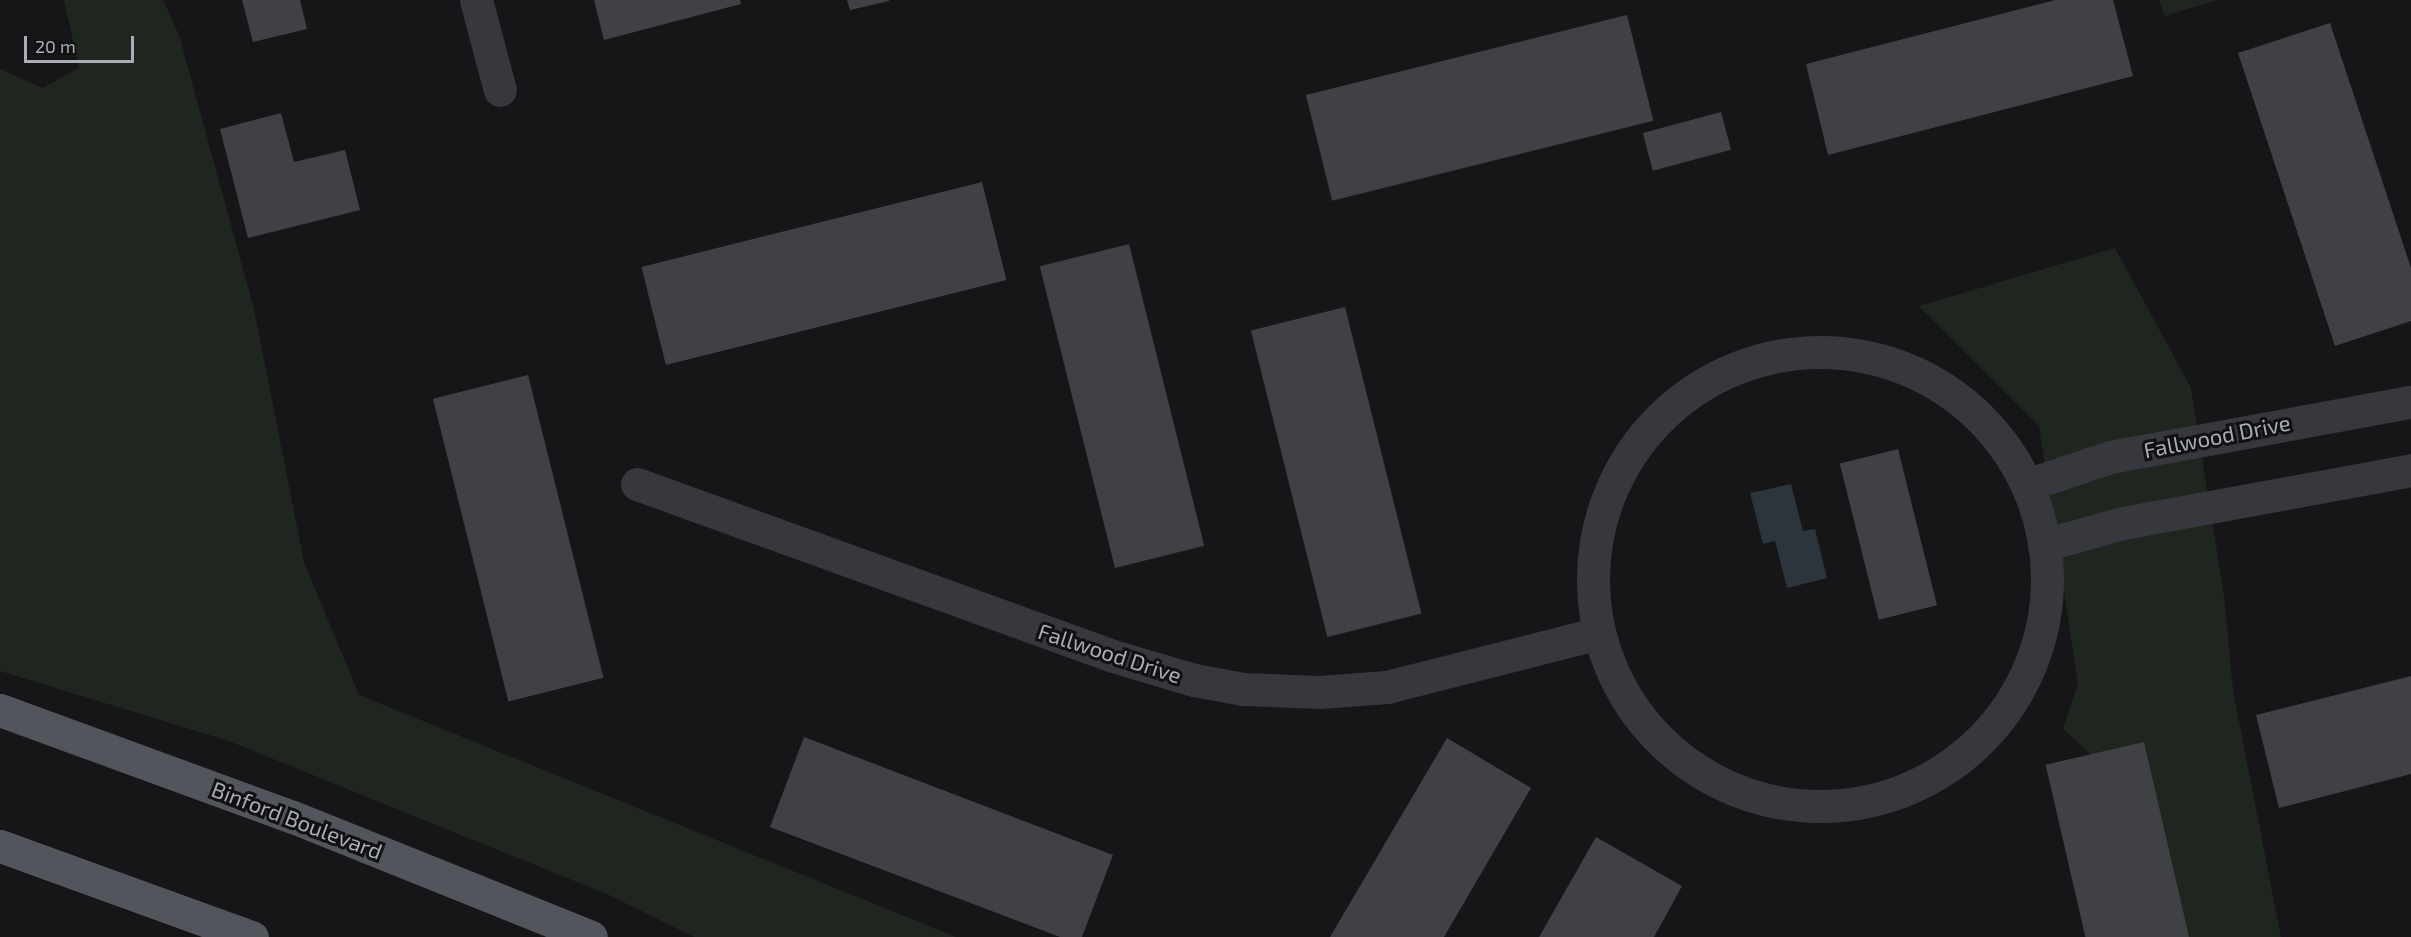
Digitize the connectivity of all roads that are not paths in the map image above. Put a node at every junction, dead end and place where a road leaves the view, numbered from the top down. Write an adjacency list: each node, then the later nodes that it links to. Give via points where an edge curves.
1 (476, 0): 2 (street)
2 (500, 90)
3 (2411, 402): 6 (street, Fallwood Drive, via 2109,457)
4 (2411, 470): 7 (street, via 2123,523)
5 (638, 484): 8 (street, Fallwood Drive, via 1113,656 1194,680 1244,689 1320,692 1387,687)
6 (2027, 485): 7 (street); 8 (street, via 1985,423 1941,387 1908,369 1835,352 1797,352 1744,364 1699,386 1672,406 1638,442 1620,471 1595,550 1594,600)
7 (2044, 545): 8 (street, via 2046,601 2040,638 2009,706 1973,748 1942,771 1870,801 1832,807 1775,803 1726,787 1696,770 1669,749 1635,711 1610,666)
8 (1599, 633)
9 (0, 710): 12 (main road, Binford Boulevard, via 283,813)
10 (0, 846): 11 (main road)
11 (252, 937)
12 (591, 937)

